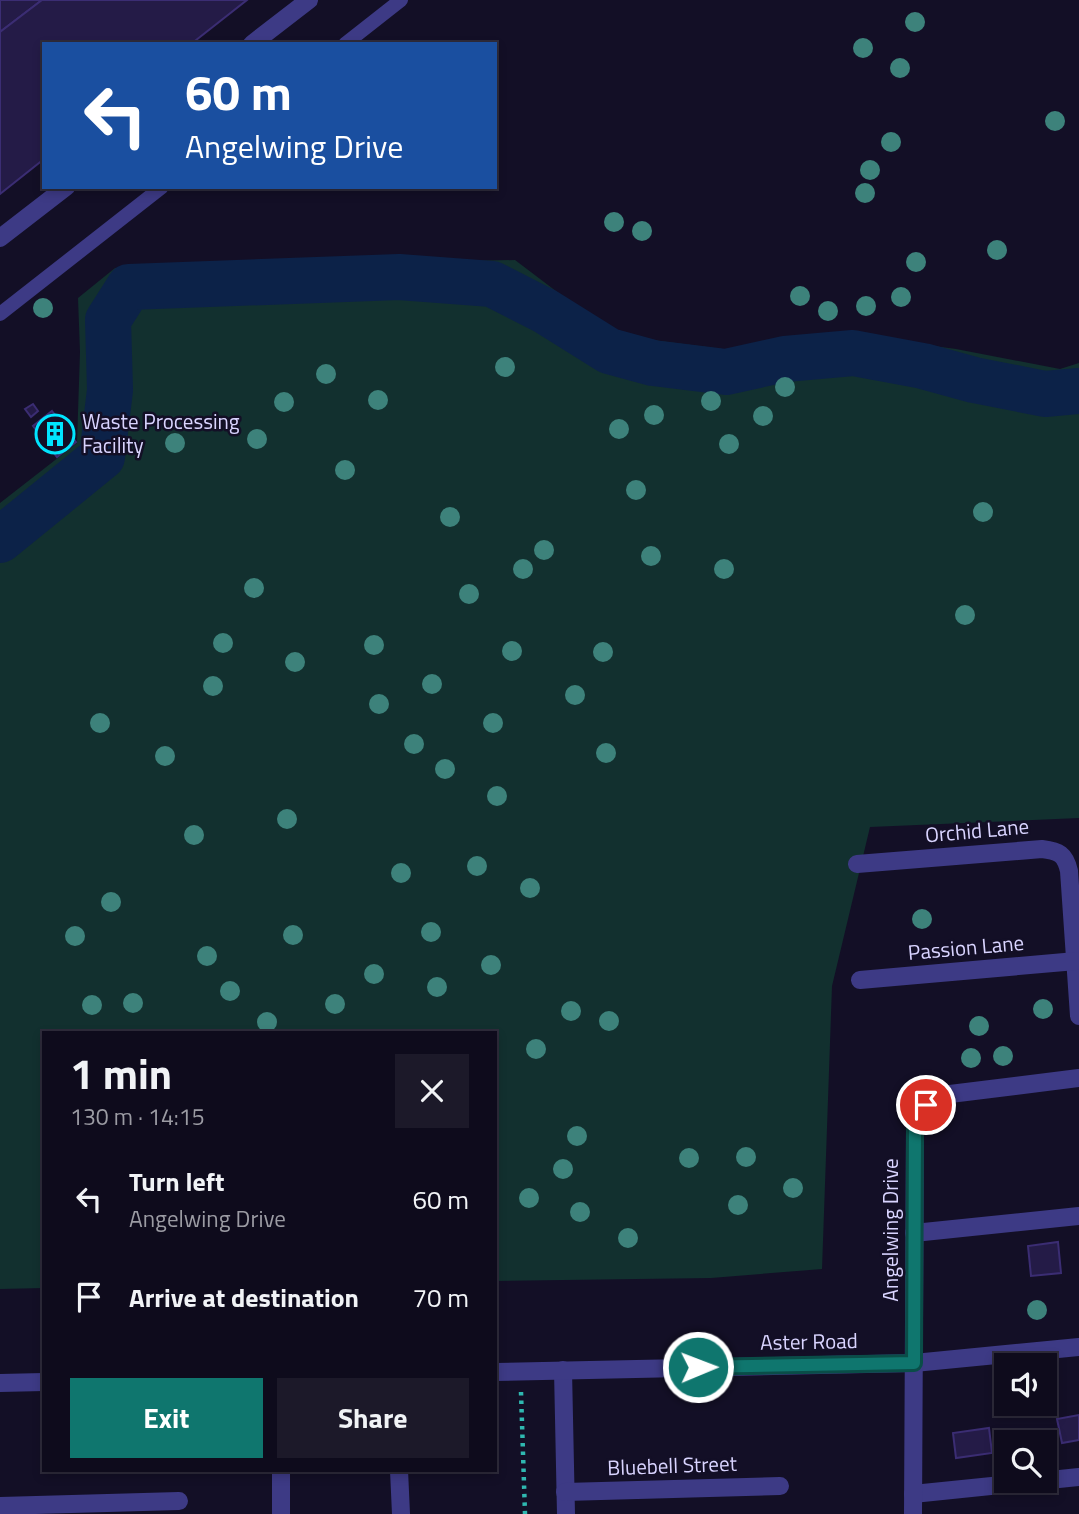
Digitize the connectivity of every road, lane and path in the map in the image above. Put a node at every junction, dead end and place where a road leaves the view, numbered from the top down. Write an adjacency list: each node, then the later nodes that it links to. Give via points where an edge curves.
1 (309, 0): 3 (street)
2 (401, 0): 4 (lane)
3 (255, 42)
4 (348, 42)
5 (63, 189): 7 (street)
6 (159, 189): 8 (lane)
7 (0, 239)
8 (0, 314)
9 (857, 864): 10 (street, Orchid Lane, via 1053,850 1067,861)
10 (1076, 961): 11 (street, Passion Lane); 12 (street, Orchid Lane)
11 (860, 980)
12 (1079, 1016)
13 (1079, 1078): 15 (street, Angelwing Drive, via 950,1094 926,1105 915,1127)
14 (1079, 1216): 15 (street)
15 (914, 1233): 17 (street, Angelwing Drive)
16 (1079, 1347): 17 (street, Aster Road)
17 (914, 1363): 18 (street, Aster Road); 28 (street, Angelwing Drive)
18 (563, 1370): 20 (street, Aster Road); 27 (street)
19 (497, 1372): 20 (street, Aster Road)
20 (521, 1372): 33 (path)
21 (42, 1382): 22 (street)
22 (0, 1383)
23 (281, 1472): 31 (street)
24 (399, 1472): 32 (street)
25 (1079, 1477): 28 (street)
26 (780, 1486): 27 (street, Bluebell Street)
27 (565, 1492): 34 (street)
28 (913, 1494): 35 (street, Angelwing Drive)
29 (179, 1501): 30 (street)
30 (0, 1506)
31 (281, 1514)
32 (401, 1514)
33 (525, 1514)
34 (566, 1514)
35 (913, 1514)

